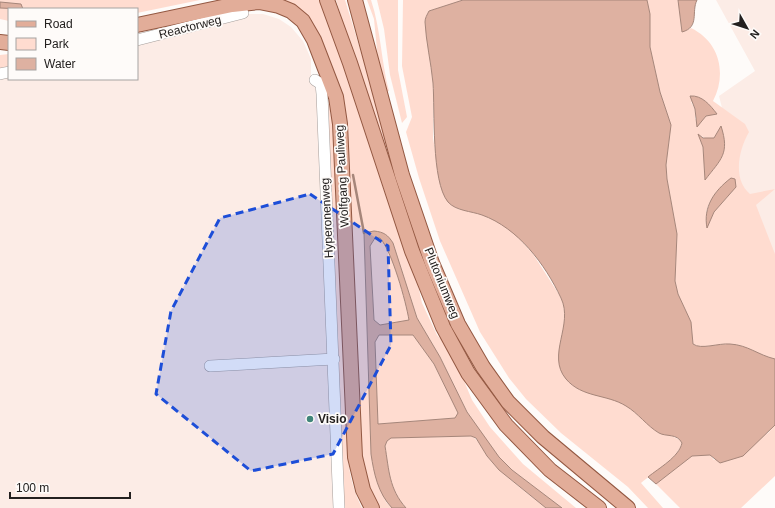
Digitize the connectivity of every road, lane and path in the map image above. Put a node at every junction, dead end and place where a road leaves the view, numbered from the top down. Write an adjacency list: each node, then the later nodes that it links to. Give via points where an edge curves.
1 (327, 0): 10 (main road, Plutoniumweg, via 412,251 443,327 468,373 506,425 550,470)
2 (355, 0): 14 (main road, Plutoniumweg, via 402,175 432,263 458,324 483,367 508,402 543,437)
3 (243, 13): 6 (street, Reactorweg)
4 (138, 25): 13 (main road, Wolfgang Pauliweg, via 232,5 259,2 291,11 310,30 336,97 340,124 355,457 362,490)
5 (138, 31): 12 (main road, Wolfgang Pauliweg, via 240,10 262,9 275,11 290,19 308,41 329,92 335,126 349,447 355,485)
6 (138, 40)
7 (315, 80): 8 (street, Hyperonenweg, via 321,84 322,94)
8 (334, 359): 9 (street); 11 (street, Hyperonenweg)
9 (210, 366)
10 (597, 507)
11 (339, 508)
12 (366, 508)
13 (372, 508)
14 (628, 508)

